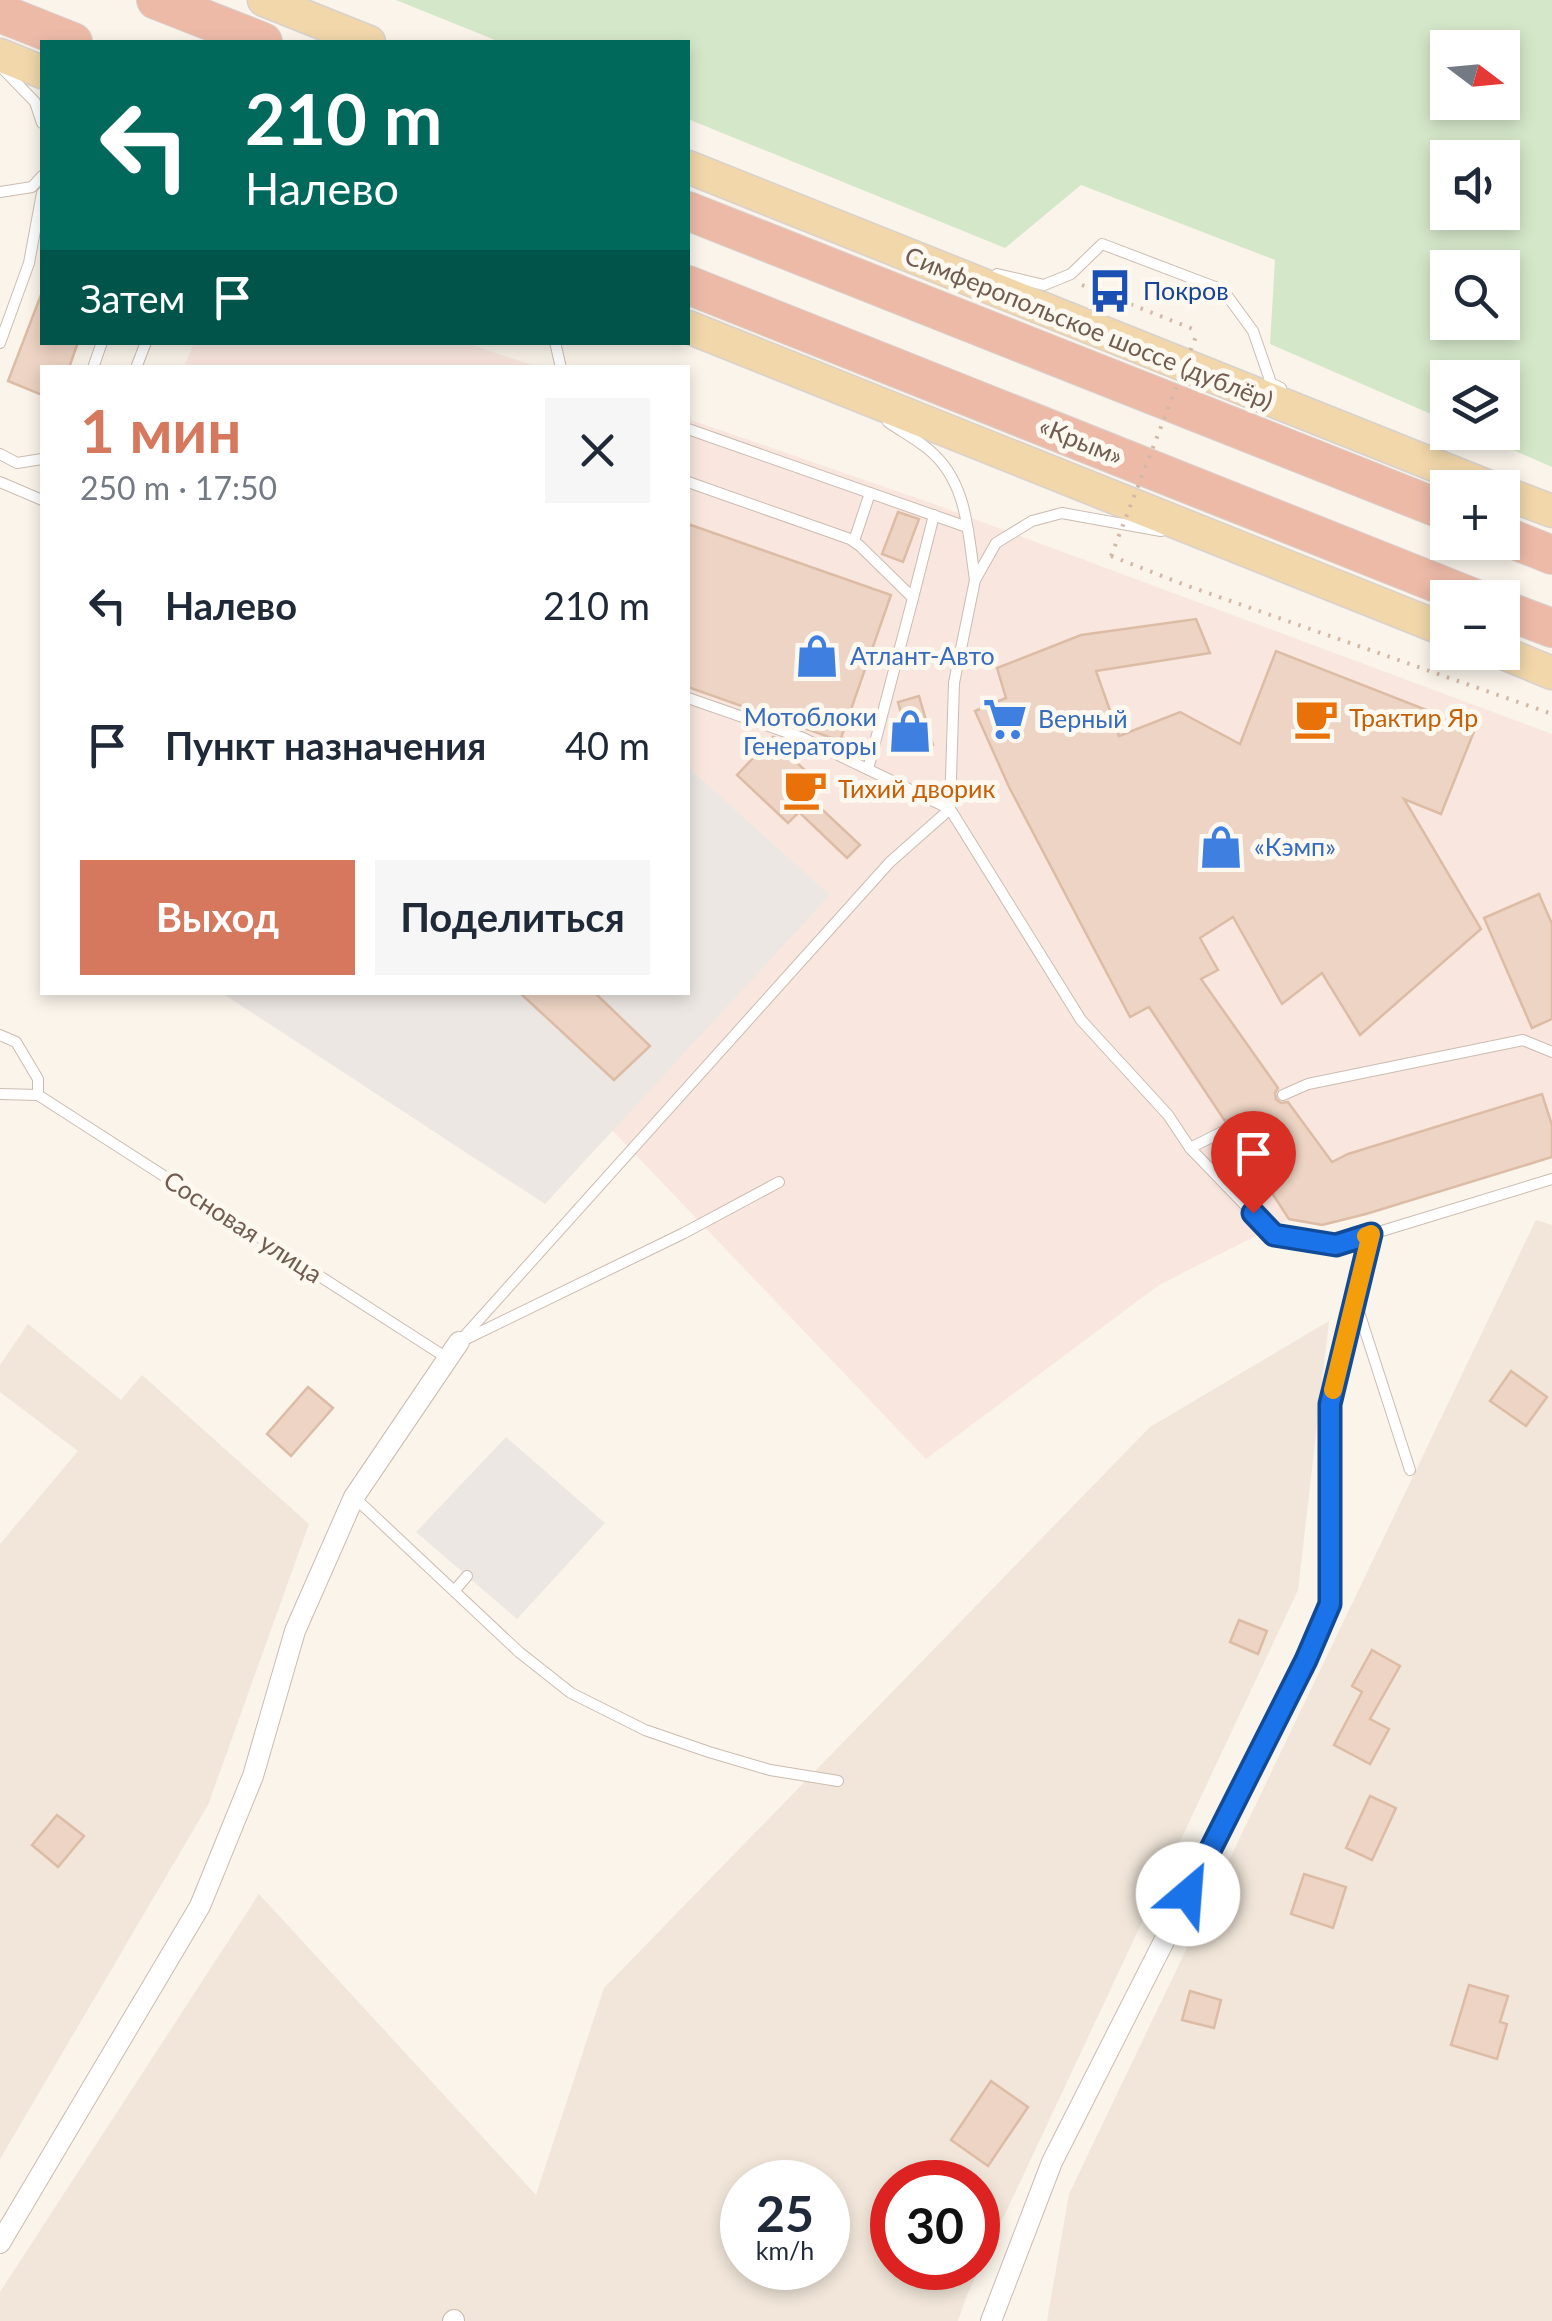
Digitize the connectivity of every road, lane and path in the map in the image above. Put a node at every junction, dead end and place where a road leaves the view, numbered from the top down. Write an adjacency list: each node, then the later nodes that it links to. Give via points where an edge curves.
1 (156, 0): 5 (highway)
2 (264, 0): 6 (main road)
3 (0, 13): 4 (highway)
4 (68, 40)
5 (259, 40)
6 (364, 40)
7 (0, 55): 9 (main road)
8 (0, 66): 10 (lane, via 35,102)
9 (40, 71)
10 (40, 117)
11 (690, 168): 16 (main road, Симферопольское шоссе (дублёр))
12 (40, 178): 13 (lane, via 32,187)
13 (0, 192)
14 (40, 204): 20 (lane, via 29,263)
15 (690, 212): 34 (highway)
16 (896, 252): 17 (lane, via 1044,285); 25 (main road, Симферопольское шоссе (дублёр))
17 (1063, 277): 22 (lane, via 1102,244 1223,290 1254,331 1271,383); 51 (path, bridge, via 1198,331 1111,556)
18 (690, 285): 43 (highway, «Крым»)
19 (690, 328): 21 (main road)
20 (0, 343)
21 (824, 381): 37 (lane, via 930,450 957,485); 40 (main road)
22 (1287, 391)
23 (1302, 400): 25 (lane)
24 (690, 430): 31 (lane)
25 (1397, 450): 28 (main road, Симферопольское шоссе (дублёр))
26 (0, 454): 27 (lane, via 17,462)
27 (40, 459)
28 (1447, 470)
29 (0, 482): 32 (lane)
30 (690, 483): 38 (lane)
31 (870, 493): 36 (lane); 38 (lane)
32 (40, 499)
33 (1520, 499): 35 (main road)
34 (1430, 505)
35 (1552, 511)
36 (934, 515): 37 (lane); 44 (lane)
37 (967, 527): 42 (lane)
38 (854, 541): 44 (lane)
39 (1520, 542): 41 (highway)
40 (1236, 545): 42 (lane, via 1062,513 1032,521 996,543); 46 (main road)
41 (1552, 555)
42 (975, 580): 53 (lane, via 954,683)
43 (1430, 580)
44 (913, 598): 52 (lane)
45 (1520, 616): 47 (highway)
46 (1430, 624)
47 (1552, 628)
48 (1520, 660): 49 (main road)
49 (1552, 673)
50 (690, 699): 52 (lane)
51 (1552, 714)
52 (868, 769): 53 (lane)
53 (950, 809): 60 (lane, via 1081,1020); 65 (lane, via 890,862)
54 (0, 1035): 57 (lane, via 16,1042 38,1079)
55 (1552, 1052): 58 (lane, via 1523,1040 1308,1084)
56 (0, 1094): 57 (lane)
57 (38, 1095): 65 (lane, Сосновая улица)
58 (1283, 1096)
59 (1230, 1128): 60 (lane)
60 (1190, 1148): 63 (lane, via 1274,1235 1336,1245)
61 (1552, 1180): 63 (lane)
62 (780, 1182): 65 (lane)
63 (1371, 1234): 64 (street)
64 (1355, 1300): 66 (lane); 72 (street, via 1330,1404 1330,1604 1052,2162)
65 (453, 1350): 67 (street)
66 (1410, 1470)
67 (354, 1498): 69 (lane); 71 (street, via 295,1630 253,1776 200,1906)
68 (467, 1576): 69 (lane)
69 (454, 1590): 70 (lane, via 571,1693 645,1730 770,1770)
70 (838, 1781)
71 (0, 2243)
72 (991, 2321)

